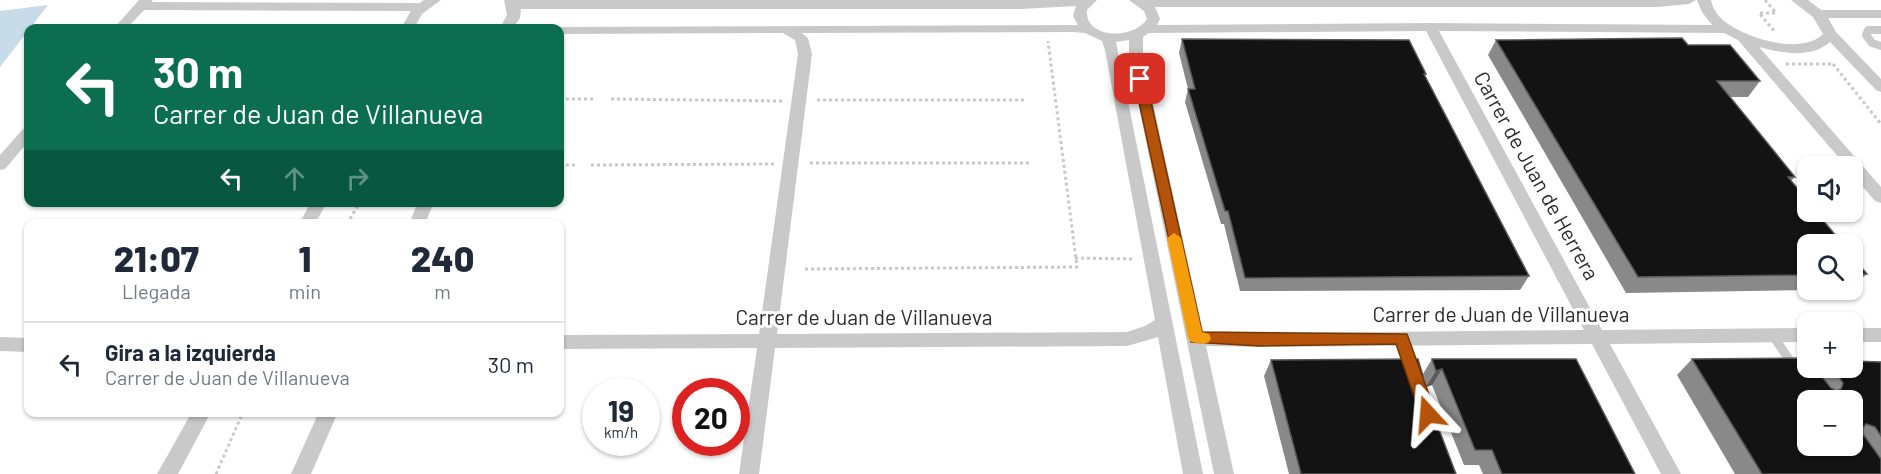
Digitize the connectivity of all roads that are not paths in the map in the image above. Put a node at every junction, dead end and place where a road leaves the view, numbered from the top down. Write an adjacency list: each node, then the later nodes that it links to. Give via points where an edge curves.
1 (1689, 0): 8 (street)
2 (1704, 0): 22 (street, via 1708,12)
3 (1089, 1): 7 (street, via 1044,5); 19 (street, via 1082,6 1080,15)
4 (1138, 1): 8 (street); 21 (street, via 1153,17)
5 (1800, 1): 11 (street)
6 (512, 2): 7 (street); 15 (street, via 516,9)
7 (805, 2)
8 (1417, 2)
9 (144, 3): 10 (street); 13 (street)
10 (428, 3): 14 (street)
11 (1818, 14): 12 (street); 23 (street)
12 (1881, 14)
13 (124, 24)
14 (409, 24)
15 (510, 24)
16 (1430, 27): 21 (street); 22 (street); 35 (street, Carrer de Juan de Herrera)
17 (785, 29): 18 (street); 19 (street); 38 (street, via 801,38 805,54)
18 (564, 30)
19 (1091, 30): 24 (street)
20 (1881, 30): 25 (lane, via 1868,30 1866,35)
21 (1142, 32): 24 (street, via 1119,38); 36 (street, via 1134,51)
22 (1735, 33): 23 (street, via 1774,47 1804,48 1816,46); 29 (street)
23 (1830, 34): 26 (street)
24 (1107, 36): 30 (street)
25 (1881, 46)
26 (1881, 87)
27 (24, 138): 28 (street)
28 (0, 165)
29 (1881, 197)
30 (1164, 323): 38 (street, Carrer de Juan de Villanueva, via 1151,332 1127,339); 49 (street)
31 (1797, 335): 34 (street, Carrer de Juan de Villanueva)
32 (1863, 335): 33 (street)
33 (1881, 335)
34 (1773, 336): 35 (street, Carrer de Juan de Villanueva); 43 (lane)
35 (1598, 337): 37 (street, Carrer de Juan de Villanueva); 51 (street, Carrer de Juan de Herrera)
36 (1196, 338): 37 (street, Carrer de Juan de Villanueva); 50 (street)
37 (1402, 338): 42 (lane)
38 (767, 341): 39 (street, Carrer de Juan de Villanueva); 48 (street)
39 (564, 342)
40 (0, 344): 41 (street)
41 (24, 345)
42 (1414, 376)
43 (1804, 381)
44 (198, 417): 46 (street)
45 (327, 417): 47 (street)
46 (167, 474)
47 (301, 474)
48 (749, 474)
49 (1193, 474)
50 (1224, 474)
51 (1671, 474)

